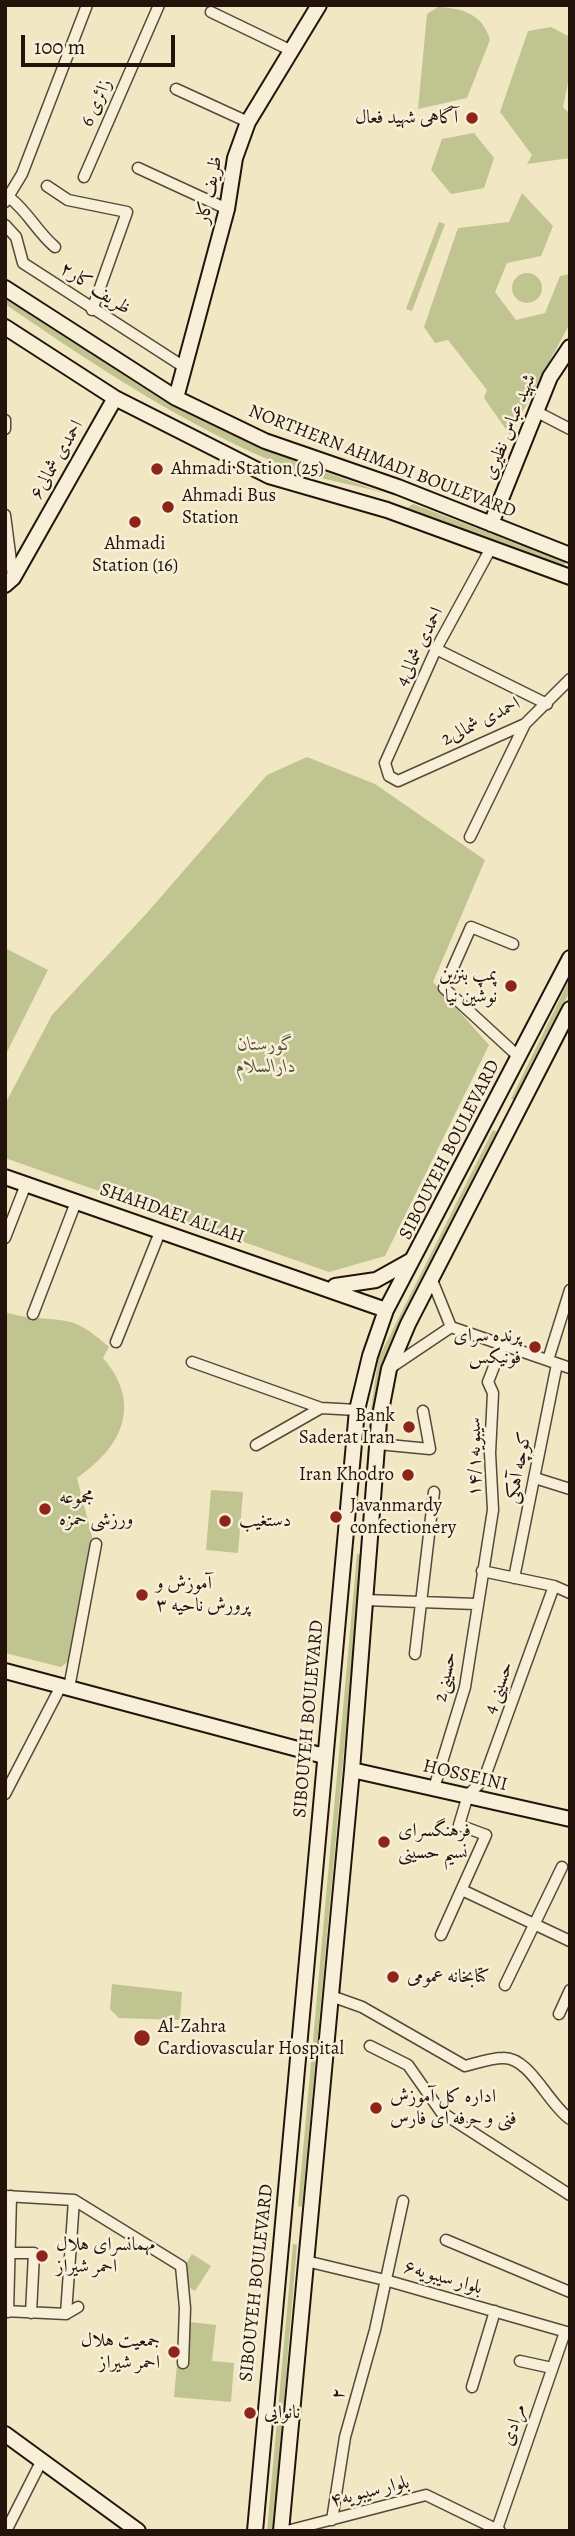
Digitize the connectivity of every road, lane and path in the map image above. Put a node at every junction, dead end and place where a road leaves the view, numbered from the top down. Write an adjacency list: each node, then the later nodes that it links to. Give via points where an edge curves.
1 (87, 5): 11 (street)
2 (159, 5): 9 (street, 6 زائری)
3 (319, 5): 5 (main road, ظریف کار)
4 (211, 12): 5 (street)
5 (292, 51): 7 (main road, ظریف کار)
6 (176, 89): 7 (street)
7 (248, 122): 12 (main road, ظریف کار, via 235,158)
8 (138, 168): 12 (street)
9 (84, 177)
10 (47, 186): 16 (street, via 68,200 127,212)
11 (8, 200): 14 (street, via 27,212 38,233)
12 (227, 209): 19 (main road, ظریف کار)
13 (5, 225): 16 (street, ۲ظریف کار, via 16,237 23,263)
14 (55, 247)
15 (5, 288): 21 (main road, NORTHERN AHMADI BOULEVARD)
16 (92, 310): 19 (street, ۲ظریف کار)
17 (5, 327): 20 (main road)
18 (570, 347): 22 (main road, شهید عباس نظیری, via 550,377)
19 (184, 367): 21 (main road, ظریف کار)
20 (115, 398): 25 (main road, via 269,476); 31 (main road, احمدی شمالی۶)
21 (176, 398): 24 (main road, NORTHERN AHMADI BOULEVARD, via 265,441)
22 (537, 412): 23 (street); 27 (main road, شهید عباس نظیری)
23 (570, 429)
24 (398, 487): 25 (main road); 27 (main road, NORTHERN AHMADI BOULEVARD)
25 (387, 510): 28 (main road)
26 (5, 515): 31 (street)
27 (491, 524): 29 (main road, NORTHERN AHMADI BOULEVARD)
28 (491, 548): 30 (main road); 32 (street, 4احمدی شمالی)
29 (570, 555)
30 (570, 577)
31 (9, 582)
32 (436, 649): 34 (street); 36 (street, 4احمدی شمالی, via 386,763 389,776)
33 (570, 679): 34 (street, 2احمدی شمالی)
34 (547, 704): 35 (street, 2احمدی شمالی)
35 (525, 724): 36 (street, 2احمدی شمالی); 37 (street)
36 (398, 781)
37 (470, 838)
38 (513, 944): 41 (street, via 471,927 444,988)
39 (570, 958): 41 (main road, SIBOUYEH BOULEVARD)
40 (570, 1009): 43 (main road)
41 (519, 1057): 42 (main road, SIBOUYEH BOULEVARD)
42 (493, 1108): 43 (main road); 49 (main road, SIBOUYEH BOULEVARD)
43 (514, 1119): 50 (main road)
44 (5, 1177): 45 (main road, SHAHDAEI ALLAH)
45 (26, 1184): 46 (main road, SHAHDAEI ALLAH); 48 (street)
46 (76, 1202): 47 (main road, SHAHDAEI ALLAH); 54 (street)
47 (160, 1232): 51 (main road, SHAHDAEI ALLAH); 56 (street)
48 (5, 1238)
49 (416, 1257): 51 (main road, SHAHDAEI ALLAH, via 376,1280); 53 (main road, SIBOUYEH BOULEVARD)
50 (432, 1280): 55 (street); 61 (main road)
51 (326, 1286): 53 (main road, SHAHDAEI ALLAH)
52 (570, 1290): 59 (street, کوچه آهکی)
53 (386, 1310): 63 (main road, SIBOUYEH BOULEVARD)
54 (33, 1314)
55 (451, 1327): 57 (street); 61 (street)
56 (116, 1342)
57 (502, 1346): 59 (street); 75 (street, سیبویه۱۴/۱, via 488,1382 493,1393 492,1510)
58 (192, 1362): 62 (street)
59 (552, 1362): 60 (street); 67 (street, کوچه آهکی)
60 (570, 1368)
61 (389, 1369): 65 (main road)
62 (321, 1408): 63 (street); 66 (street)
63 (357, 1410): 70 (main road, SIBOUYEH BOULEVARD)
64 (423, 1411): 65 (street, via 430,1449)
65 (378, 1444): 71 (main road)
66 (256, 1445)
67 (535, 1478): 68 (street); 76 (street, کوچه آهکی)
68 (570, 1489)
69 (434, 1492): 80 (street)
70 (348, 1510): 71 (main road, via 359,1523); 73 (main road, SIBOUYEH BOULEVARD)
71 (371, 1517): 74 (main road)
72 (96, 1544): 84 (street)
73 (344, 1549): 74 (main road, via 354,1542 364,1545); 85 (main road, SIBOUYEH BOULEVARD)
74 (368, 1553): 79 (main road)
75 (482, 1571): 76 (street); 81 (street, حسینی2)
76 (514, 1578): 77 (street)
77 (554, 1586): 78 (street); 89 (street, حسینی 4, via 484,1779)
78 (570, 1593)
79 (365, 1600): 80 (street); 86 (main road)
80 (421, 1600): 81 (street); 82 (street)
81 (476, 1604): 87 (street, حسینی2, via 465,1687)
82 (415, 1654)
83 (5, 1671): 84 (main road)
84 (65, 1687): 85 (main road); 88 (street)
85 (324, 1756): 106 (main road, SIBOUYEH BOULEVARD)
86 (352, 1770): 87 (main road, HOSSEINI); 98 (main road)
87 (434, 1788): 89 (main road, HOSSEINI)
88 (5, 1794)
89 (468, 1796): 90 (main road, HOSSEINI); 92 (street, via 459,1825 486,1835)
90 (570, 1819)
91 (562, 1867): 93 (street)
92 (462, 1890): 93 (street); 94 (street)
93 (535, 1923): 95 (street); 96 (street)
94 (441, 1935)
95 (570, 1941)
96 (505, 1984)
97 (570, 1990): 99 (street)
98 (331, 1996): 101 (street, via 362,2007 465,2066 505,2057 522,2064 557,2110); 107 (main road)
99 (559, 2014)
100 (370, 2046): 102 (street, via 408,2066 441,2112)
101 (570, 2119)
102 (570, 2195)
103 (8, 2196): 104 (street); 109 (street)
104 (74, 2200): 117 (street); 120 (street, via 181,2266)
105 (403, 2201): 111 (street, ۲)
106 (284, 2212): 107 (main road); 130 (main road, SIBOUYEH BOULEVARD)
107 (309, 2214): 110 (main road)
108 (446, 2239): 112 (street)
109 (10, 2253): 114 (street); 116 (street, via 34,2253)
110 (306, 2261): 111 (street, ۶بلوار سیبویه); 131 (main road)
111 (385, 2280): 115 (street, ۶بلوار سیبویه); 125 (street, ۲, via 345,2437)
112 (570, 2292)
113 (78, 2307): 117 (street)
114 (7, 2311): 116 (street)
115 (495, 2311): 118 (street, ۶بلوار سیبویه); 122 (street)
116 (32, 2313): 117 (street)
117 (66, 2314)
118 (567, 2333): 121 (street, مرادی)
119 (520, 2361): 121 (street)
120 (183, 2363)
121 (552, 2368): 127 (street, مرادی)
122 (472, 2387)
123 (5, 2434): 124 (main road)
124 (42, 2460): 128 (street); 129 (main road)
125 (332, 2520): 126 (street, ۴بلوار سیبویه, via 426,2495); 132 (street, ۴بلوار سیبویه)
126 (479, 2526): 127 (street, ۴بلوار سیبویه)
127 (499, 2530)
128 (6, 2531)
129 (138, 2531)
130 (255, 2531)
131 (281, 2531)
132 (287, 2531)

